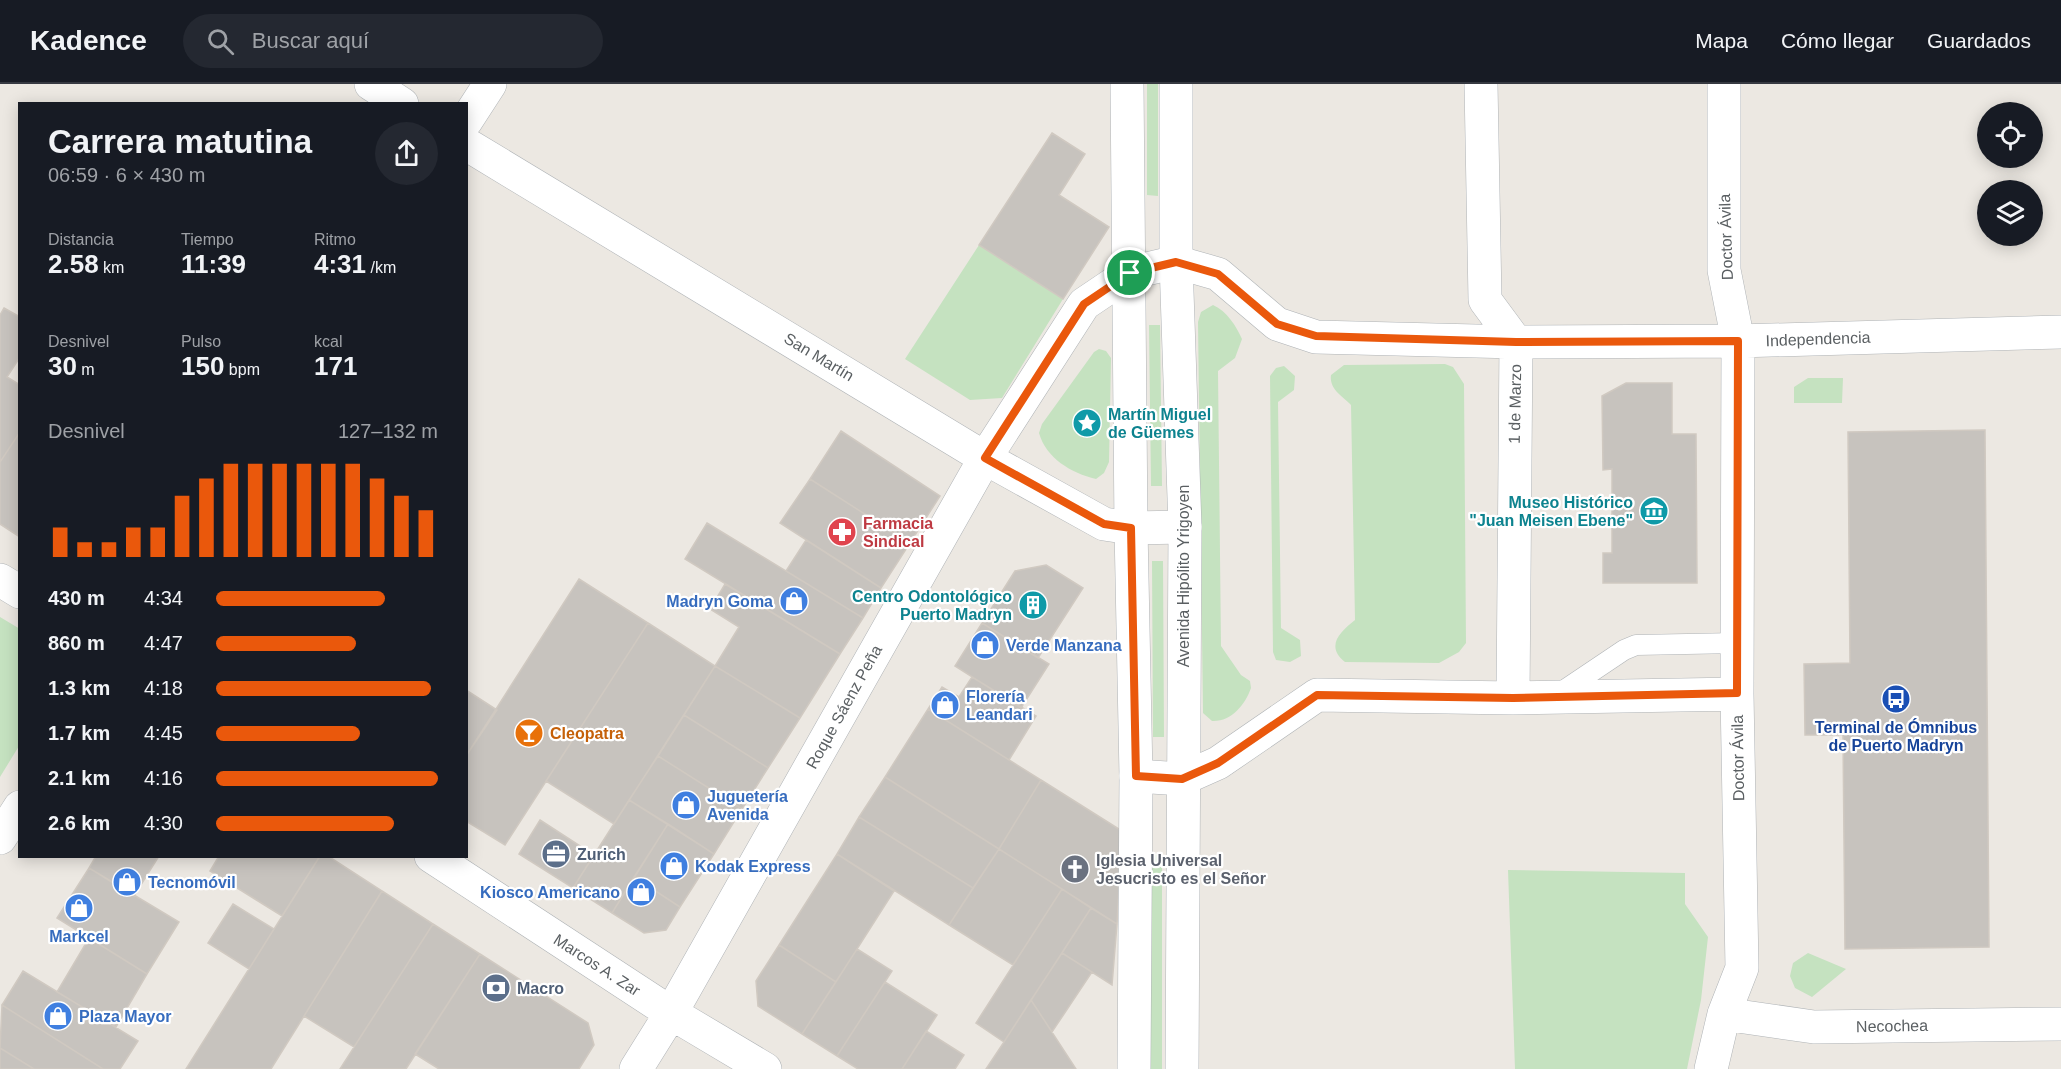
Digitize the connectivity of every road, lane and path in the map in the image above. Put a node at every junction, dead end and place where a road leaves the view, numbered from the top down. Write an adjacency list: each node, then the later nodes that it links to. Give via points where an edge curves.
1 (371, 84): 7 (street)
2 (490, 84): 8 (street)
3 (1127, 84): 11 (street)
4 (1176, 84): 10 (street, Avenida Hipólito Yrigoyen)
5 (1481, 84): 14 (street, 1 de Marzo, via 1485,300)
6 (1724, 84): 13 (street, Doctor Ávila, via 1724,270)
7 (399, 102)
8 (468, 118)
9 (468, 145): 15 (street, San Martín)
10 (1176, 262): 11 (street, Independencia); 14 (street, Independencia, via 1218,274 1277,324 1316,336); 16 (street, Avenida Hipólito Yrigoyen)
11 (1130, 273): 15 (street, Roque Sáenz Peña, via 1084,304); 17 (street)
12 (2061, 332): 13 (street, Independencia)
13 (1738, 341): 14 (street, Independencia); 20 (street, Doctor Ávila)
14 (1516, 342): 23 (street, 1 de Marzo)
15 (985, 458): 17 (street, San Martín, via 1104,524); 29 (street, Roque Sáenz Peña)
16 (1185, 527): 17 (street, San Martín); 25 (street, Avenida Hipólito Yrigoyen)
17 (1131, 528): 24 (street)
18 (0, 580): 19 (street)
19 (18, 591)
20 (1737, 643): 21 (street, Doctor Ávila); 22 (lane, via 1636,645)
21 (1737, 693): 22 (street); 30 (street, Doctor Ávila, via 1742,968)
22 (1554, 697): 23 (street)
23 (1513, 698): 25 (street, via 1317,695 1218,763)
24 (1136, 776): 25 (street); 34 (street)
25 (1182, 779): 35 (street, Avenida Hipólito Yrigoyen)
26 (18, 810): 27 (street)
27 (0, 838)
28 (433, 858): 29 (street, Marcos A. Zar)
29 (671, 1013): 32 (street, Roque Sáenz Peña); 33 (street, Marcos A. Zar)
30 (1724, 1014): 31 (street, Necochea, via 1814,1027); 36 (street, Doctor Ávila)
31 (2061, 1024)
32 (636, 1069)
33 (765, 1069)
34 (1134, 1069)
35 (1182, 1069)
36 (1711, 1069)

